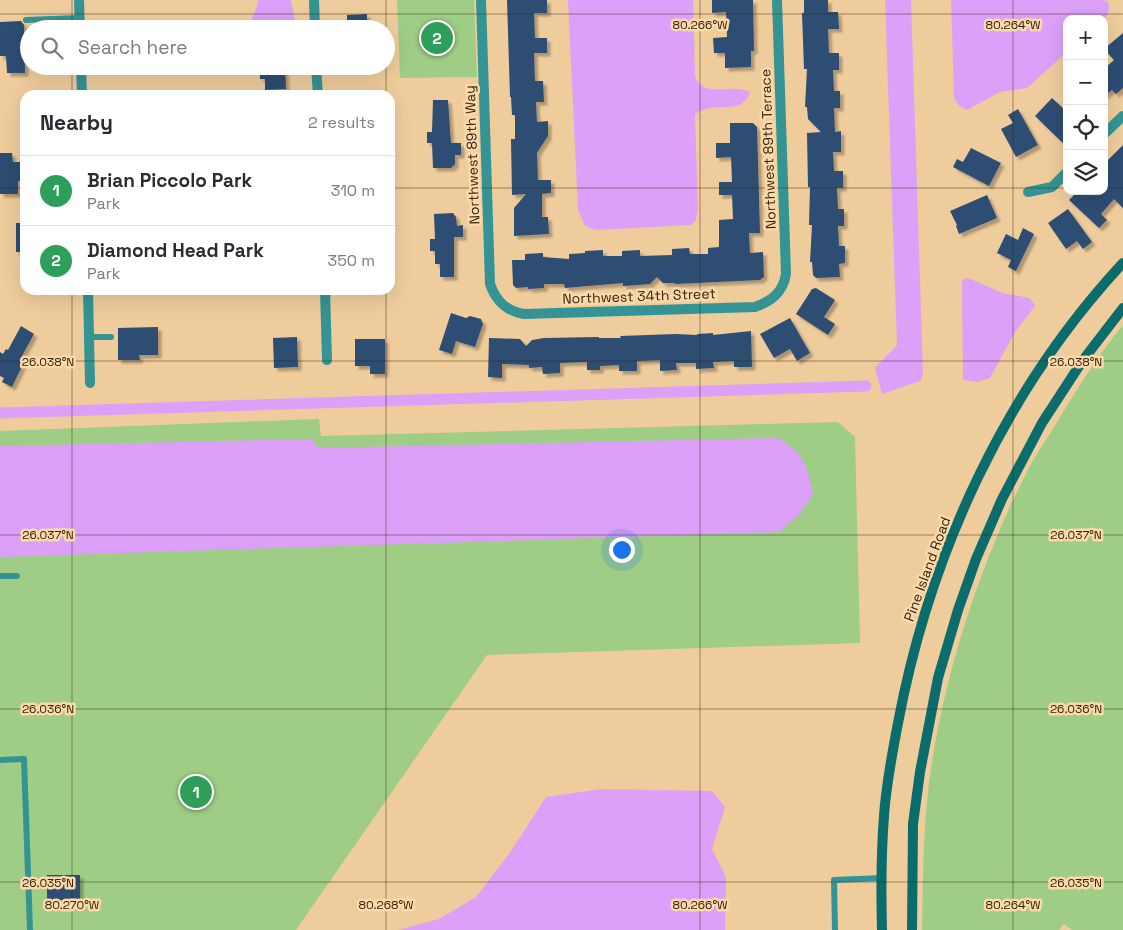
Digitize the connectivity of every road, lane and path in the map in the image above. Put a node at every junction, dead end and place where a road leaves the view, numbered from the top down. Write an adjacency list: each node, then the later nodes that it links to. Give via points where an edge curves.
1 (79, 0): 5 (street)
2 (314, 0): 6 (street)
3 (482, 0): 19 (street, Northwest 89th Way, via 490,284)
4 (777, 0): 18 (street, Northwest 89th Terrace, via 786,274)
5 (79, 20)
6 (315, 20)
7 (81, 75): 9 (street)
8 (317, 75): 10 (street)
9 (82, 90)
10 (318, 90)
11 (1123, 116): 12 (street)
12 (1108, 130)
13 (1063, 176): 14 (street, via 1052,187)
14 (1028, 192)
15 (1123, 263): 28 (main road, Pine Island Road, via 1060,339 1015,407 973,487 946,551 906,682 890,767)
16 (88, 295): 21 (street)
17 (325, 295): 23 (street)
18 (776, 295): 19 (street, Northwest 34th Street, via 763,304 746,307 524,314)
19 (502, 305)
20 (1123, 308): 32 (main road, via 1083,360 1042,423 1002,500 976,558 958,610 938,678 920,772 913,824)
21 (89, 337): 22 (lane); 24 (street)
22 (111, 337)
23 (327, 360)
24 (90, 383)
25 (0, 576): 26 (lane)
26 (17, 576)
27 (0, 760): 29 (lane, via 24,759)
28 (882, 878): 30 (lane, via 834,880); 31 (main road, Pine Island Road)
29 (30, 930)
30 (835, 930)
31 (882, 930)
32 (912, 930)

